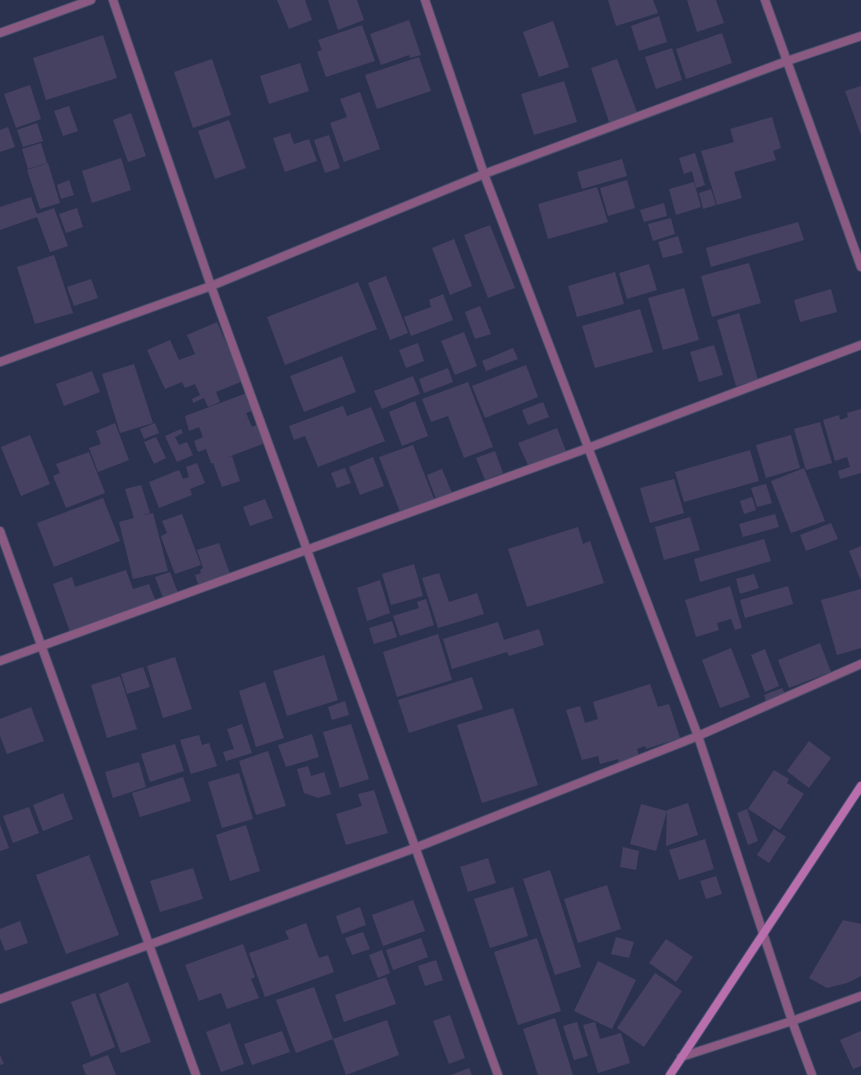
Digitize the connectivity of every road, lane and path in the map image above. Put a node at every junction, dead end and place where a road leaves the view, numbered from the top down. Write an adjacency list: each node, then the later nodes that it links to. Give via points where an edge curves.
1 (90, 0): 5 (street)
2 (113, 0): 10 (street)
3 (425, 0): 8 (street)
4 (765, 0): 7 (street)
5 (0, 33)
6 (861, 36): 7 (street)
7 (787, 61): 8 (street); 9 (street)
8 (484, 174): 10 (street); 13 (street)
9 (861, 267)
10 (211, 286): 12 (street); 15 (street)
11 (861, 345): 13 (street)
12 (0, 362)
13 (588, 448): 15 (street); 19 (street)
14 (0, 530): 16 (street)
15 (306, 550): 16 (street); 21 (street)
16 (41, 646): 17 (street); 23 (street)
17 (0, 661)
18 (861, 664): 19 (street)
19 (698, 736): 21 (street); 22 (street)
20 (861, 786): 22 (main road)
21 (415, 848): 23 (street); 29 (street)
22 (764, 934): 26 (street); 27 (main road)
23 (149, 945): 25 (street); 28 (street)
24 (861, 996): 26 (street)
25 (0, 999)
26 (792, 1021): 27 (street); 31 (street)
27 (681, 1057): 30 (main road)
28 (196, 1075)
29 (498, 1075)
30 (670, 1075)
31 (812, 1075)

